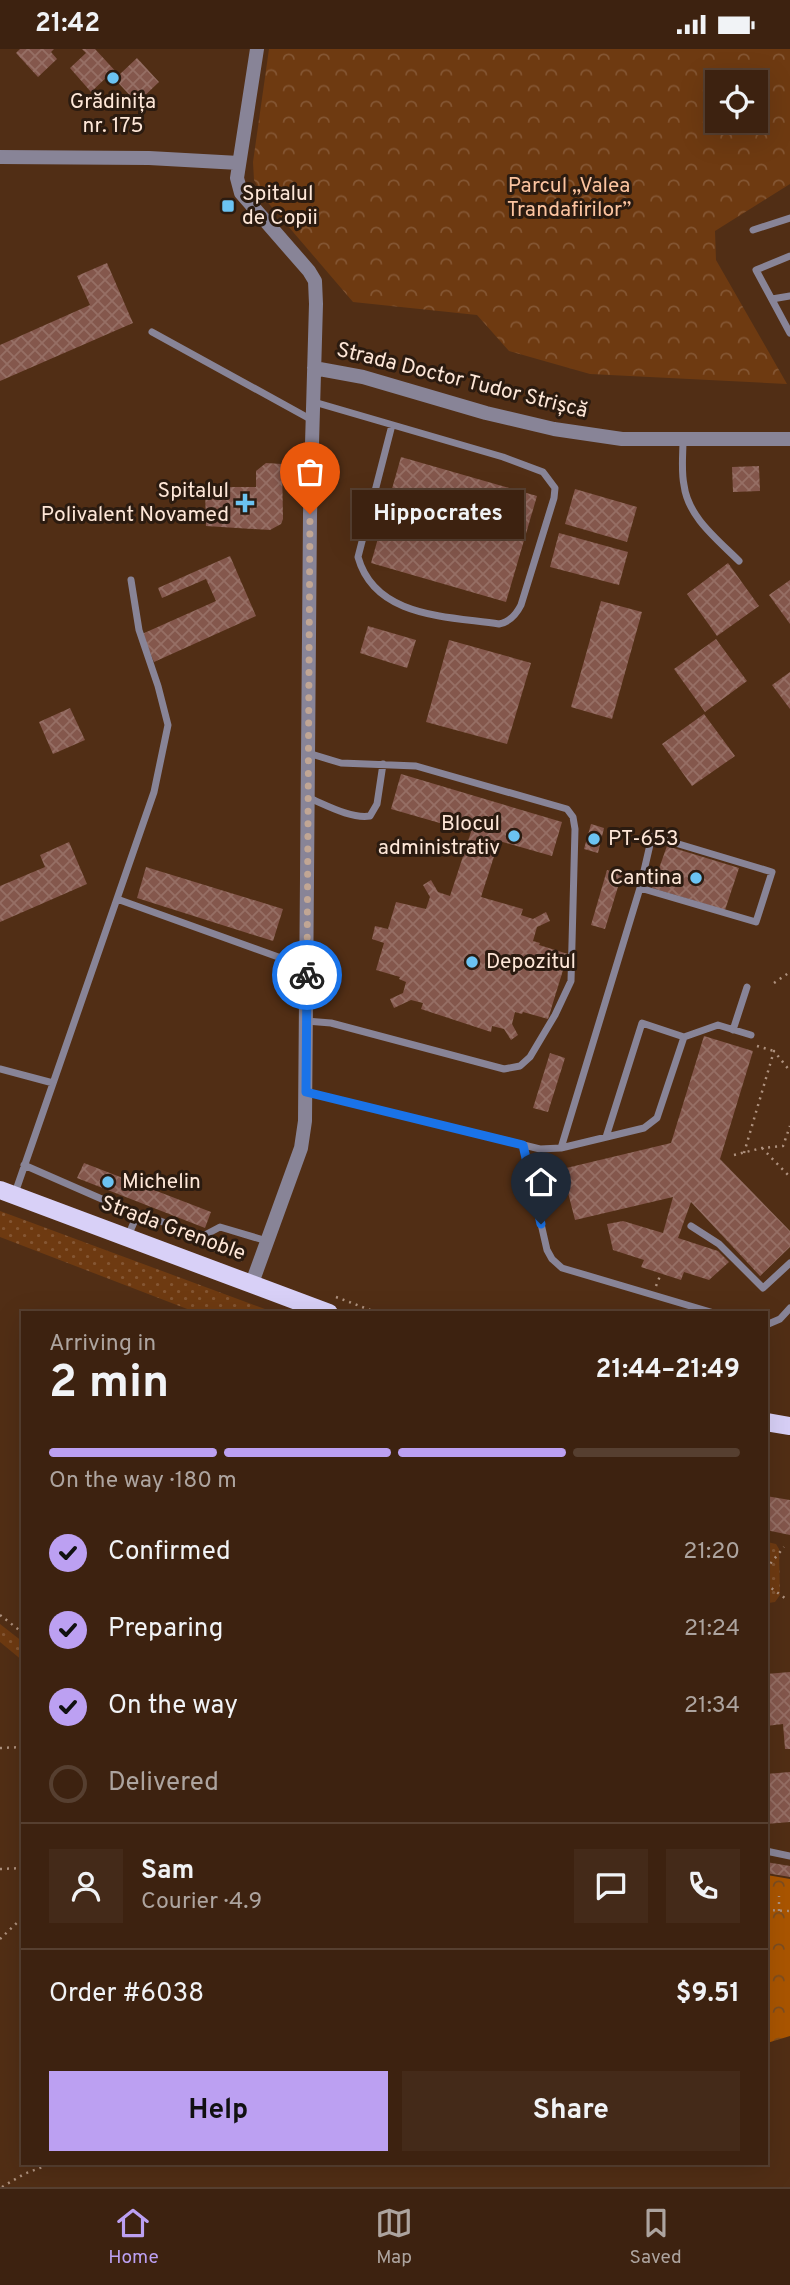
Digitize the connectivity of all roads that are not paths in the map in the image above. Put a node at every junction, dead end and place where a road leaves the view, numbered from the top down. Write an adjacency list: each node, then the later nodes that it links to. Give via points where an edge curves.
1 (257, 49): 3 (street, Strada Doctor Tudor Strișcă)
2 (0, 156): 3 (street)
3 (239, 163): 11 (street, Strada Doctor Tudor Strișcă, via 240,193 315,281)
4 (790, 218): 5 (lane)
5 (753, 230)
6 (790, 256): 8 (lane, via 756,270)
7 (790, 296): 8 (lane)
8 (772, 299): 10 (lane)
9 (152, 332): 13 (lane)
10 (790, 333)
11 (314, 368): 12 (street); 16 (street, Strada Doctor Tudor Strișcă, via 554,429 622,439)
12 (313, 402): 13 (street); 14 (lane)
13 (313, 421): 19 (street)
14 (392, 425): 14 (lane, via 503,457 550,478 554,498 521,605 506,623 403,607 390,601 362,571 359,557)
15 (790, 439): 16 (street, Strada Doctor Tudor Strișcă)
16 (683, 440): 17 (lane, via 686,495 702,525)
17 (739, 561)
18 (131, 580): 23 (lane, via 139,630 169,732 155,792)
19 (308, 753): 20 (lane, via 341,762); 21 (street)
20 (383, 764): 21 (lane, via 377,804 370,816); 26 (lane, via 416,766 570,812 575,822 570,981 530,1057 510,1068 331,1023)
21 (308, 798): 24 (street)
22 (640, 888): 22 (lane, via 652,836 772,871 756,922); 35 (lane)
23 (117, 899): 24 (lane); 31 (lane)
24 (307, 967): 26 (street)
25 (747, 987): 27 (lane)
26 (306, 1021): 32 (street)
27 (733, 1030): 28 (lane); 29 (lane, via 718,1025)
28 (751, 1035)
29 (684, 1037): 33 (lane, via 657,1118 644,1128); 33 (lane, via 642,1023)
30 (0, 1069): 31 (lane)
31 (53, 1083): 36 (lane)
32 (306, 1092): 34 (lane); 41 (street, via 301,1147)
33 (606, 1137): 35 (lane)
34 (523, 1145): 35 (lane); 46 (lane, via 547,1250 557,1264)
35 (561, 1148)
36 (24, 1165): 37 (lane); 38 (lane)
37 (7, 1193): 40 (main road, Strada Grenoble)
38 (138, 1213): 40 (lane); 41 (lane, via 203,1236 220,1227)
39 (691, 1226): 42 (lane, via 719,1244 763,1288)
40 (128, 1237): 43 (main road, Strada Grenoble)
41 (267, 1241): 43 (street)
42 (790, 1263)
43 (252, 1283): 45 (main road, Strada Grenoble)
44 (790, 1308): 47 (lane)
45 (324, 1311)
46 (707, 1311)
47 (768, 1324)
48 (768, 1422): 49 (main road)
49 (790, 1426)
50 (768, 1851): 51 (lane)
51 (790, 1856)

